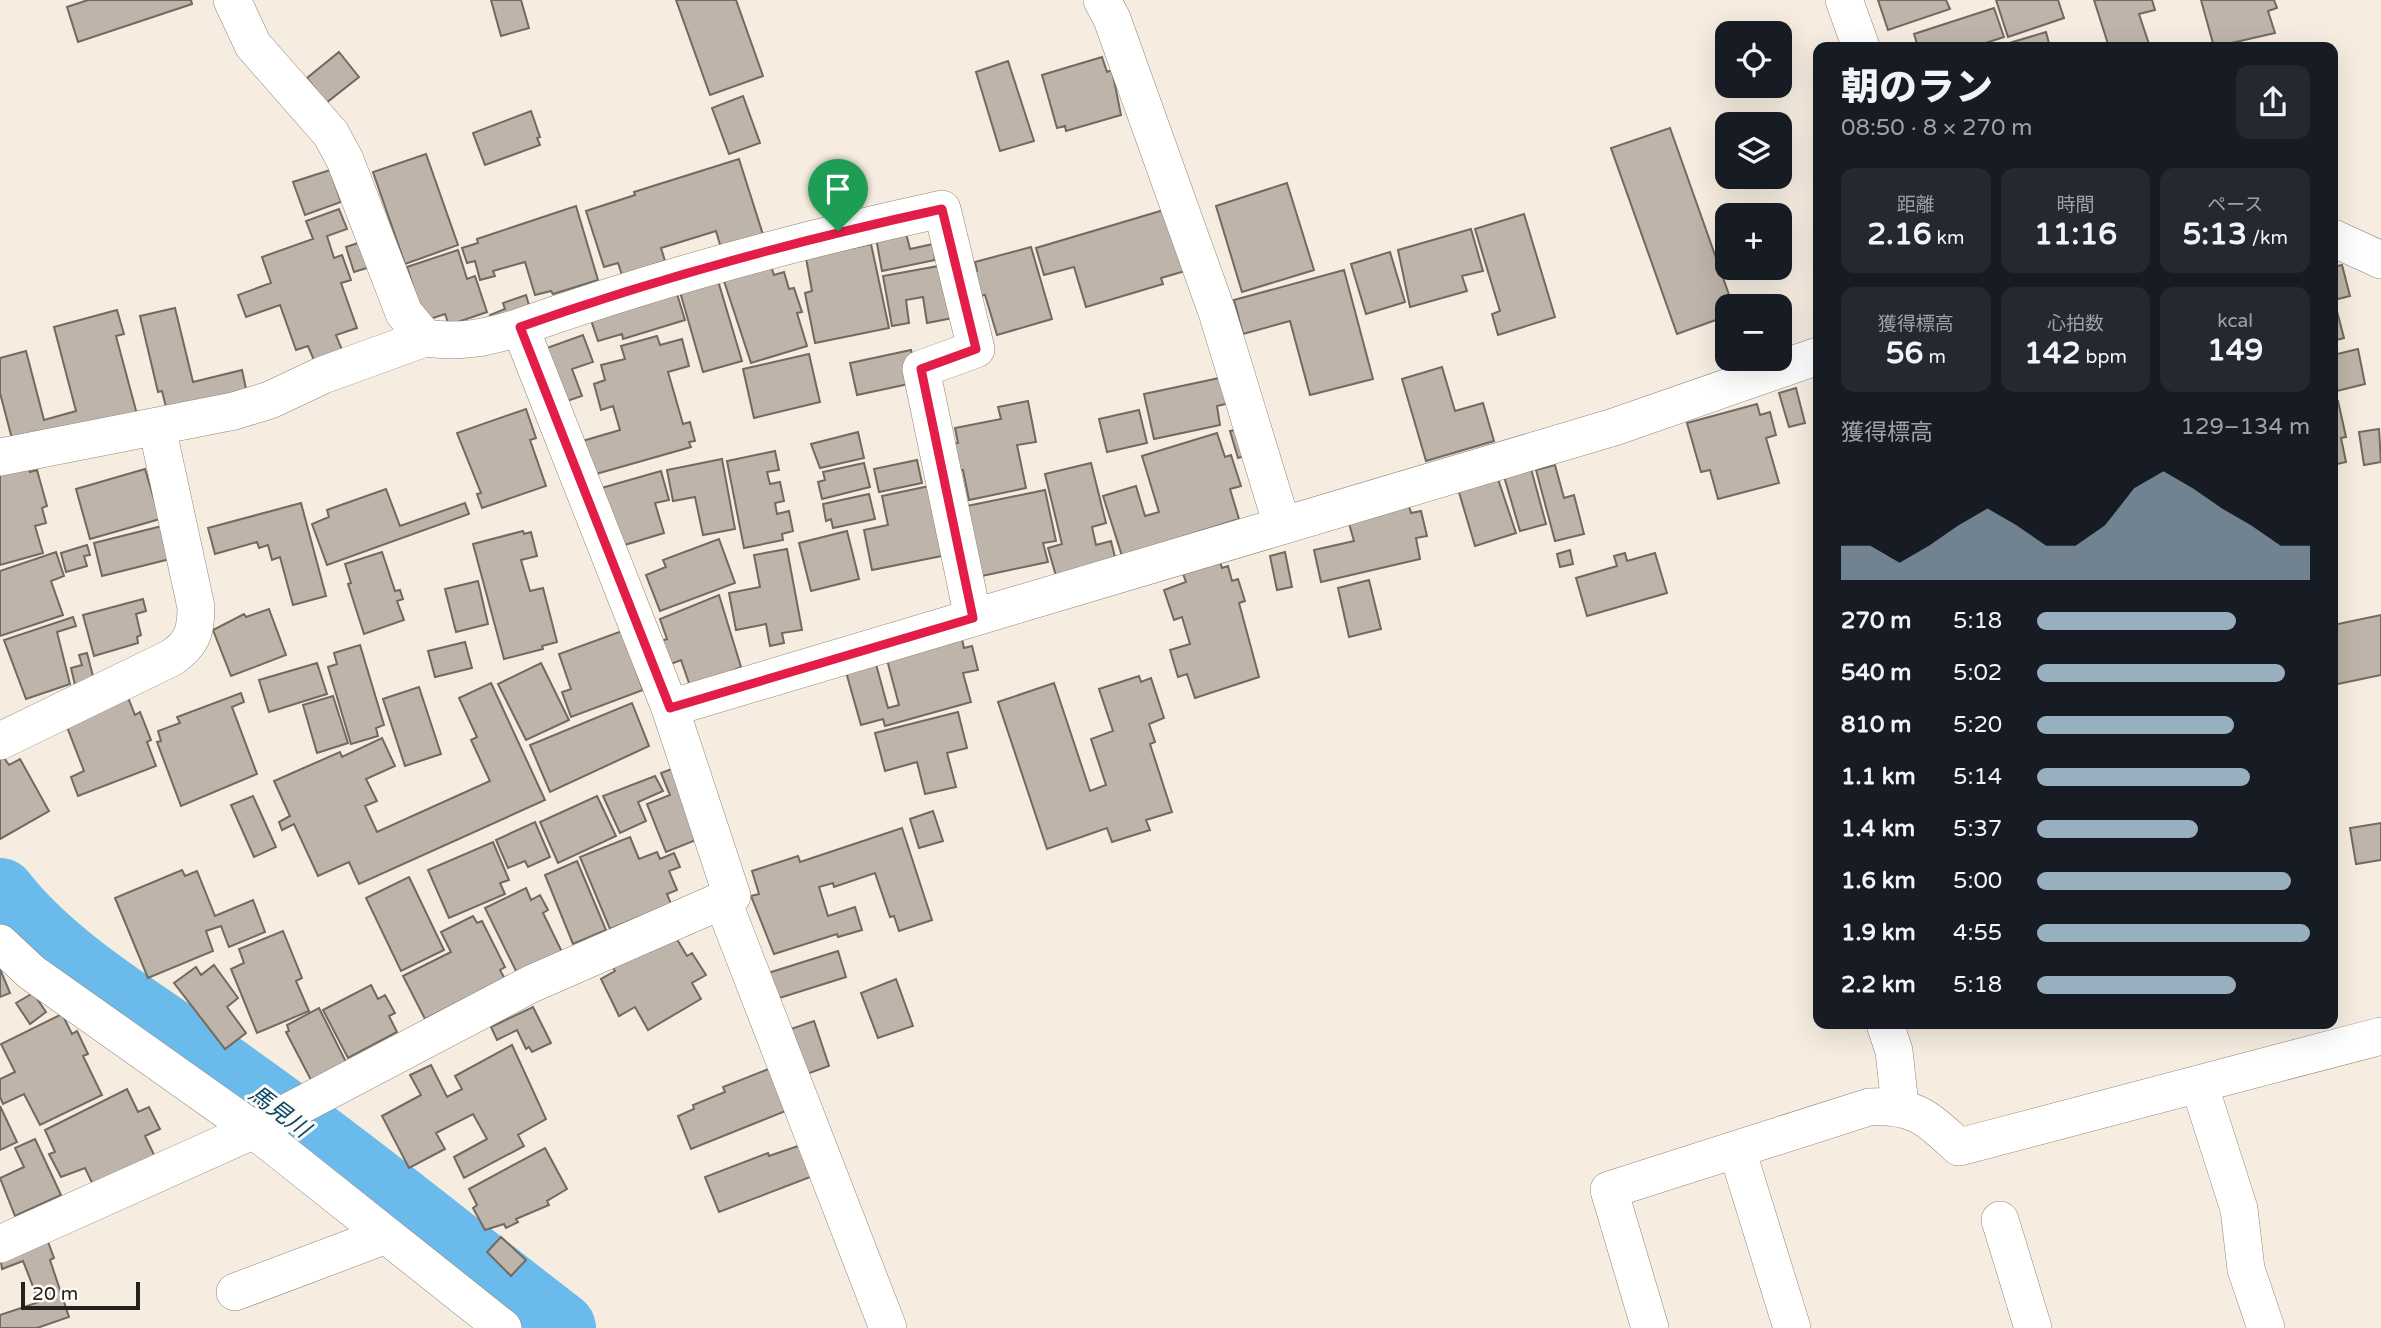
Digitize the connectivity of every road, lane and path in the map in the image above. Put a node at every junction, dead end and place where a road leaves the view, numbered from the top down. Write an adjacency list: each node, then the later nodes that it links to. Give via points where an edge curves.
1 (232, 0): 8 (street, via 253,45 331,134 404,313)
2 (1102, 0): 12 (street, via 1217,312)
3 (1844, 0): 4 (street)
4 (1859, 42)
5 (2338, 240): 6 (street)
6 (2381, 260)
7 (520, 327): 8 (street, via 486,338 451,342); 13 (street, via 650,283 838,231 942,209 976,349 921,369); 14 (street)
8 (425, 338): 10 (street, via 323,375 270,400)
9 (1813, 358): 12 (street, via 1614,427)
10 (157, 427): 11 (street); 15 (street, via 196,607 196,628 188,646 172,659)
11 (0, 457)
12 (1282, 525): 13 (street)
13 (973, 618): 14 (street)
14 (670, 708): 16 (street, via 732,896)
15 (0, 741)
16 (722, 899): 22 (street, via 531,984); 29 (street)
17 (0, 943): 22 (street, via 31,972)
18 (1887, 1029): 21 (street)
19 (2381, 1036): 20 (street)
20 (2199, 1084): 21 (street, via 1959,1147 1931,1123); 33 (street, via 2239,1209 2246,1269)
21 (1900, 1106): 23 (street, via 1869,1107)
22 (263, 1126): 25 (street); 26 (street)
23 (1737, 1150): 30 (street, via 1609,1190); 31 (street)
24 (2000, 1220): 32 (street)
25 (386, 1236): 27 (street); 28 (street)
26 (0, 1244)
27 (235, 1292)
28 (503, 1328)
29 (888, 1328)
30 (1650, 1328)
31 (1792, 1328)
32 (2033, 1328)
33 (2266, 1328)

